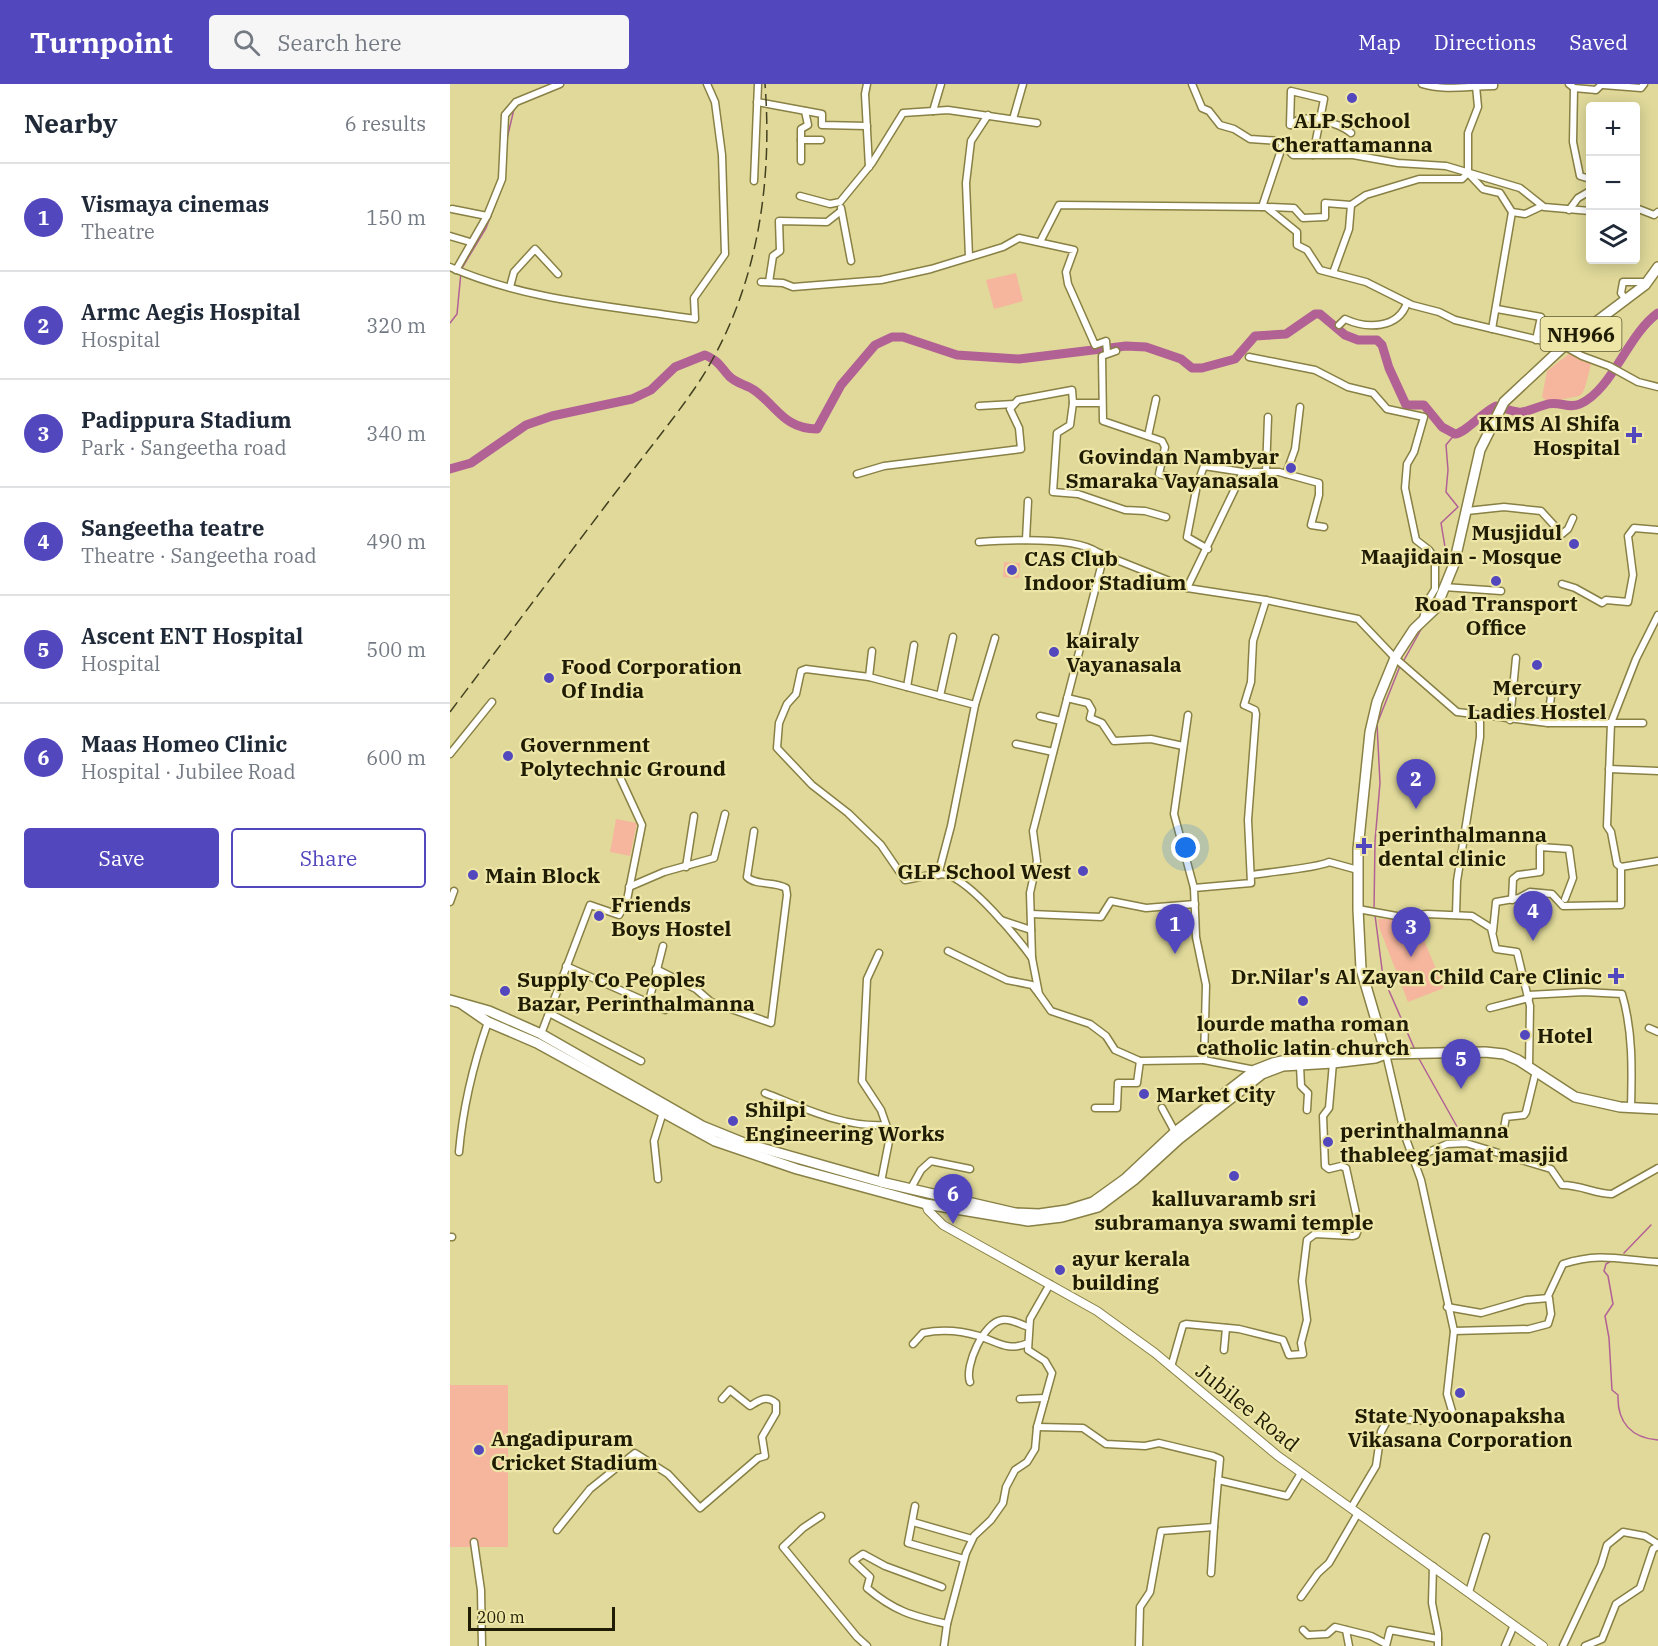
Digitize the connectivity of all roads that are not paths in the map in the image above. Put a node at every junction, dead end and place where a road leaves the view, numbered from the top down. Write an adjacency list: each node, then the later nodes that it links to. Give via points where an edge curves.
1 (560, 84): 45 (street, via 516,102 504,115 502,179)
2 (707, 84): 58 (street, via 715,102 722,156 725,254 694,298 694,319 552,298)
3 (758, 84): 14 (street)
4 (867, 84): 21 (street)
5 (942, 84): 16 (street)
6 (1023, 84): 18 (street)
7 (1192, 84): 25 (street, via 1202,108 1220,125 1250,139)
8 (1422, 84): 12 (street, via 1439,89)
9 (1494, 84): 12 (street)
10 (1644, 84): 11 (street, via 1641,88)
11 (1602, 85): 13 (street, via 1596,90)
12 (1476, 86): 29 (street, via 1478,107 1468,133)
13 (1572, 86): 30 (street, via 1573,142 1580,176)
14 (757, 102): 15 (street); 31 (street)
15 (805, 111): 21 (street, via 822,114 822,125); 23 (street, via 808,125 801,129)
16 (933, 111): 17 (street); 28 (street, via 903,113)
17 (988, 115): 18 (street); 49 (street, via 971,141 966,183)
18 (1013, 119): 20 (street)
19 (1320, 120): 19 (street, via 1324,99 1291,91 1290,125 1298,118); 22 (street); 26 (street)
20 (1037, 123)
21 (867, 126): 28 (street)
22 (1351, 133)
23 (801, 140): 24 (street); 27 (street)
24 (821, 141)
25 (1283, 144): 26 (street, via 1293,155); 37 (street)
26 (1313, 155): 29 (street, via 1353,154)
27 (801, 161)
28 (869, 167): 34 (street)
29 (1468, 172): 35 (street, via 1462,179 1405,181 1365,195); 36 (street, via 1520,188); 43 (street, via 1483,189 1500,194)
30 (1586, 178)
31 (754, 181)
32 (1586, 193): 39 (street)
33 (800, 196): 34 (street, via 830,204)
34 (840, 202): 41 (street)
35 (1351, 205): 37 (street, via 1325,203 1325,217 1303,218 1294,208); 53 (street, via 1349,229)
36 (1542, 206): 39 (street); 43 (street, via 1526,214)
37 (1264, 207): 48 (street, via 1059,205); 53 (street, via 1297,232 1297,245 1307,250 1320,270)
38 (452, 209): 45 (street)
39 (1569, 210): 42 (street)
40 (1640, 210): 44 (street)
41 (842, 211): 50 (street); 56 (street, via 827,222 779,221 780,251 773,256)
42 (1586, 211)
43 (1512, 212): 61 (street)
44 (1658, 212)
45 (487, 216): 47 (street)
46 (450, 236): 47 (street)
47 (470, 242): 52 (street)
48 (1040, 242): 49 (street, via 1019,238); 67 (street, via 1074,250 1066,272 1068,284 1095,345 1106,341)
49 (969, 257): 56 (street, via 881,280 793,287)
50 (851, 261)
51 (1658, 267): 57 (highway, NH966)
52 (453, 269): 58 (street)
53 (1333, 273): 60 (street, via 1365,282)
54 (558, 274): 58 (street, via 535,249 514,272)
55 (761, 282): 56 (street)
56 (769, 282)
57 (1647, 282): 59 (highway, NH966); 59 (street, via 1623,282 1621,293)
58 (510, 287)
59 (1626, 300): 65 (highway, NH966)
60 (1407, 303): 62 (street, via 1398,319 1388,324 1345,319); 63 (street)
61 (1497, 309): 63 (street); 64 (street, via 1541,317)
62 (1339, 325)
63 (1492, 329): 64 (street)
64 (1536, 340): 65 (street)
65 (1564, 346): 69 (street, via 1638,382); 84 (highway, NH966, via 1503,402 1478,455)
66 (1116, 351): 67 (street)
67 (1107, 352): 72 (street, via 1102,356)
68 (1249, 357): 99 (street, via 1315,370 1348,387 1373,393 1388,409 1424,417 1407,464 1405,488 1416,540 1435,559 1435,589 1427,602)
69 (1658, 387)
70 (1156, 399): 77 (street)
71 (1073, 403): 72 (street); 73 (street, via 1072,390); 85 (street, via 1070,425 1057,433 1053,492 1078,494 1125,510)
72 (1102, 403): 77 (street, via 1102,421)
73 (1014, 404): 74 (street); 80 (street, via 1010,409 1019,428 1020,449 884,466)
74 (979, 406)
75 (1300, 407): 81 (street, via 1295,450)
76 (1268, 417): 79 (street)
77 (1148, 436): 82 (street, via 1162,441 1165,447 1159,474)
78 (1243, 472): 79 (street); 82 (street, via 1204,466); 91 (street)
79 (1266, 472): 81 (street)
80 (857, 474)
81 (1286, 474): 87 (street, via 1319,483 1311,525)
82 (1197, 485): 91 (street, via 1187,537)
83 (1028, 501): 89 (street)
84 (1467, 511): 86 (street, via 1504,507 1541,511 1562,534); 94 (highway, NH966)
85 (1167, 517)
86 (1573, 518)
87 (1324, 527)
88 (1658, 530): 93 (street, via 1634,528 1628,536 1634,575 1628,602 1602,603)
89 (1026, 540): 90 (street); 92 (street, via 1086,545)
90 (979, 542)
91 (1208, 549): 95 (street)
92 (1104, 555): 95 (street); 110 (street)
93 (1562, 584)
94 (1444, 587): 96 (street); 99 (highway, NH966, via 1436,608)
95 (1187, 588): 97 (street)
96 (1501, 591)
97 (1266, 600): 105 (street, via 1358,619); 135 (street, via 1253,641 1251,682 1244,705 1256,714 1248,820)
98 (1658, 615): 119 (street)
99 (1426, 619): 105 (highway, NH966, via 1414,630)
100 (953, 638): 109 (street)
101 (995, 638): 112 (street)
102 (914, 645): 108 (street)
103 (872, 651): 106 (street)
104 (1516, 657): 116 (street)
105 (1399, 662): 113 (street, via 1457,712); 134 (highway, NH966, via 1377,702 1370,732)
106 (869, 677): 108 (street); 136 (street, via 801,671 796,694 779,723 777,748 881,846 905,880)
107 (1551, 686): 118 (street)
108 (907, 687): 109 (street)
109 (940, 696): 112 (street)
110 (1067, 698): 117 (street); 122 (street, via 1088,703 1092,710 1090,718 1102,723 1114,741 1151,739)
111 (492, 702): 124 (street)
112 (975, 705): 136 (street)
113 (1474, 714): 116 (street); 146 (street, via 1480,722 1480,737 1457,881)
114 (1188, 715): 122 (street)
115 (1040, 716): 117 (street)
116 (1510, 720): 118 (street)
117 (1061, 721): 123 (street)
118 (1548, 723): 119 (street)
119 (1611, 723): 120 (street); 125 (street)
120 (1643, 723)
121 (1016, 744): 123 (street)
122 (1183, 746): 138 (street, via 1174,814)
123 (1053, 752): 145 (street, via 1033,831 1036,861)
124 (450, 754)
125 (1609, 769): 126 (street); 133 (street, via 1607,826)
126 (1658, 771)
127 (618, 773): 137 (street, via 642,825)
128 (724, 814): 132 (street, via 714,858)
129 (694, 816): 132 (street)
130 (754, 831): 155 (street, via 747,877 781,885 787,895 771,1023 711,1002 696,989)
131 (1658, 861): 133 (street)
132 (686, 867): 137 (street)
133 (1621, 867): 141 (street, via 1621,905 1563,906 1552,894 1537,892)
134 (1358, 870): 135 (street, via 1329,862 1320,867); 144 (highway, NH966)
135 (1251, 875): 138 (street, via 1251,883)
136 (938, 876): 147 (street, via 946,874 967,886)
137 (629, 887): 154 (street, via 619,915 590,905)
138 (1194, 888): 143 (street)
139 (454, 891): 142 (street)
140 (1565, 899): 141 (street, via 1573,878 1569,849 1554,846 1540,847 1540,872 1513,879)
141 (1512, 900): 149 (street, via 1496,902)
142 (450, 902)
143 (1195, 904): 145 (street, via 1146,908 1111,901 1101,917); 169 (street, via 1196,937 1206,985)
144 (1358, 909): 146 (street, via 1402,917); 168 (highway, NH966, via 1361,969)
145 (1031, 914): 148 (street)
146 (1456, 915): 149 (street, via 1476,917)
147 (998, 919): 148 (street); 153 (street)
148 (1031, 930): 153 (street)
149 (1493, 931): 157 (street, via 1496,950 1516,952)
150 (663, 946): 155 (street)
151 (948, 951): 156 (street, via 1007,980 1032,985)
152 (879, 953): 184 (street, via 867,979 862,1082)
153 (1032, 958): 156 (street)
154 (566, 966): 159 (street); 163 (street)
155 (656, 969): 159 (street)
156 (1039, 994): 171 (street, via 1052,1011 1089,1024 1106,1036 1115,1050)
157 (1528, 997): 161 (street); 175 (street); 180 (street, via 1584,992 1622,994 1632,1066)
158 (450, 1000): 160 (highway)
159 (649, 1001): 162 (street)
160 (462, 1004): 164 (highway); 167 (highway, via 489,1011)
161 (1490, 1008)
162 (665, 1010)
163 (549, 1013): 167 (street); 170 (street)
164 (488, 1022): 183 (highway, via 523,1036); 187 (street, via 462,1110)
165 (1649, 1028): 166 (street)
166 (1658, 1032)
167 (541, 1034): 192 (highway, via 702,1126 754,1146)
168 (1386, 1054): 172 (highway, via 1374,1051); 173 (highway); 175 (highway, via 1485,1052 1504,1054); 188 (street)
169 (1204, 1060): 171 (street); 176 (street)
170 (641, 1061)
171 (1140, 1061): 178 (street, via 1137,1083 1118,1083 1117,1108)
172 (1283, 1063): 174 (highway); 176 (highway); 195 (highway, via 1262,1074 1179,1139 1098,1208 1062,1218 1029,1221)
173 (1333, 1063): 174 (highway); 201 (street, via 1329,1108 1323,1116 1325,1166 1346,1168 1358,1232 1353,1236 1315,1234 1307,1240 1302,1284 1307,1320 1302,1356 1289,1355 1281,1339)
174 (1300, 1066): 182 (street, via 1301,1086 1308,1093)
175 (1533, 1069): 180 (highway, via 1575,1097); 185 (street, via 1526,1112 1506,1117)
176 (1255, 1070): 186 (highway)
177 (765, 1093): 184 (street, via 864,1126)
178 (1095, 1108)
179 (1162, 1108): 186 (street)
180 (1630, 1108): 181 (highway)
181 (1658, 1109)
182 (1307, 1110)
183 (663, 1112): 191 (street, via 654,1141); 195 (highway, via 716,1141 757,1156)
184 (886, 1125): 192 (street, via 890,1136)
185 (1503, 1128)
186 (1175, 1132): 194 (highway, via 1125,1179 1093,1202 1067,1210 1015,1213)
187 (459, 1152)
188 (1413, 1159): 189 (street, via 1447,1144 1466,1143 1551,1168 1562,1185 1581,1185 1604,1194 1612,1194); 199 (street, via 1421,1180)
189 (1658, 1168)
190 (970, 1169): 193 (street, via 931,1161)
191 (658, 1179)
192 (881, 1182): 193 (highway)
193 (911, 1188): 194 (highway)
194 (930, 1193): 195 (highway, via 923,1196)
195 (926, 1204): 197 (main road, Jubilee Road, via 943,1225)
196 (1658, 1262): 198 (street, via 1612,1256 1579,1259 1563,1264)
197 (1050, 1284): 200 (street); 207 (main road, Jubilee Road, via 1097,1311)
198 (1548, 1296): 199 (street, via 1481,1313); 202 (street, via 1548,1324 1529,1329)
199 (1447, 1307): 202 (street)
200 (1029, 1327): 203 (street, via 1001,1320); 204 (street)
201 (1226, 1328): 206 (street); 207 (street, via 1183,1325)
202 (1454, 1331): 216 (street, via 1447,1394 1452,1411 1442,1419 1388,1419 1376,1466)
203 (981, 1337): 204 (street, via 1003,1348); 205 (street, via 953,1331 928,1332); 208 (street, via 968,1370)
204 (1028, 1343): 209 (street, via 1029,1352 1051,1369)
205 (913, 1344)
206 (1224, 1350)
207 (1171, 1367): 213 (main road, Jubilee Road)
208 (970, 1382)
209 (1045, 1398): 211 (street); 212 (street)
210 (722, 1399): 220 (street, via 730,1390 750,1406 770,1399 776,1403 776,1413 762,1437 765,1455 700,1508 668,1474 635,1453 590,1489)
211 (1020, 1399)
212 (1037, 1427): 214 (street, via 1083,1428 1106,1444 1159,1443 1218,1457); 222 (street, via 1035,1449 1027,1462 1015,1470 1003,1503)
213 (1301, 1473): 214 (street, via 1287,1496); 216 (main road, Jubilee Road)
214 (1218, 1480): 219 (street)
215 (915, 1506): 218 (street)
216 (1354, 1510): 226 (main road, Jubilee Road); 230 (street, via 1329,1563)
217 (820, 1516): 238 (street, via 783,1547)
218 (913, 1522): 222 (street); 225 (street, via 908,1543)
219 (1214, 1527): 227 (street); 240 (street, via 1161,1531 1150,1592 1140,1607)
220 (557, 1530)
221 (1486, 1537): 229 (street)
222 (972, 1539): 225 (street)
223 (474, 1542): 237 (street, via 481,1590)
224 (1658, 1545): 244 (street, via 1645,1536 1623,1532 1607,1545); 245 (street, via 1653,1549 1640,1588 1616,1604 1602,1639)
225 (964, 1559): 231 (street)
226 (1433, 1566): 229 (main road, Jubilee Road); 235 (street, via 1432,1603)
227 (1211, 1572)
228 (942, 1587): 231 (street, via 863,1554 853,1561 870,1577 867,1587 885,1603 912,1617)
229 (1468, 1592): 232 (main road, Jubilee Road)
230 (1301, 1597)
231 (947, 1624): 239 (street)
232 (1514, 1625): 242 (street); 243 (main road, Jubilee Road)
233 (1303, 1630): 234 (street, via 1314,1635 1327,1634 1335,1627)
234 (1346, 1630): 236 (street); 241 (street)
235 (1438, 1642): 236 (street, via 1394,1630 1389,1632)
236 (1386, 1645)
237 (482, 1646)
238 (867, 1646)
239 (944, 1646)
240 (1139, 1646)
241 (1349, 1646)
242 (1505, 1646)
243 (1544, 1646)
244 (1563, 1646)
245 (1585, 1646)

